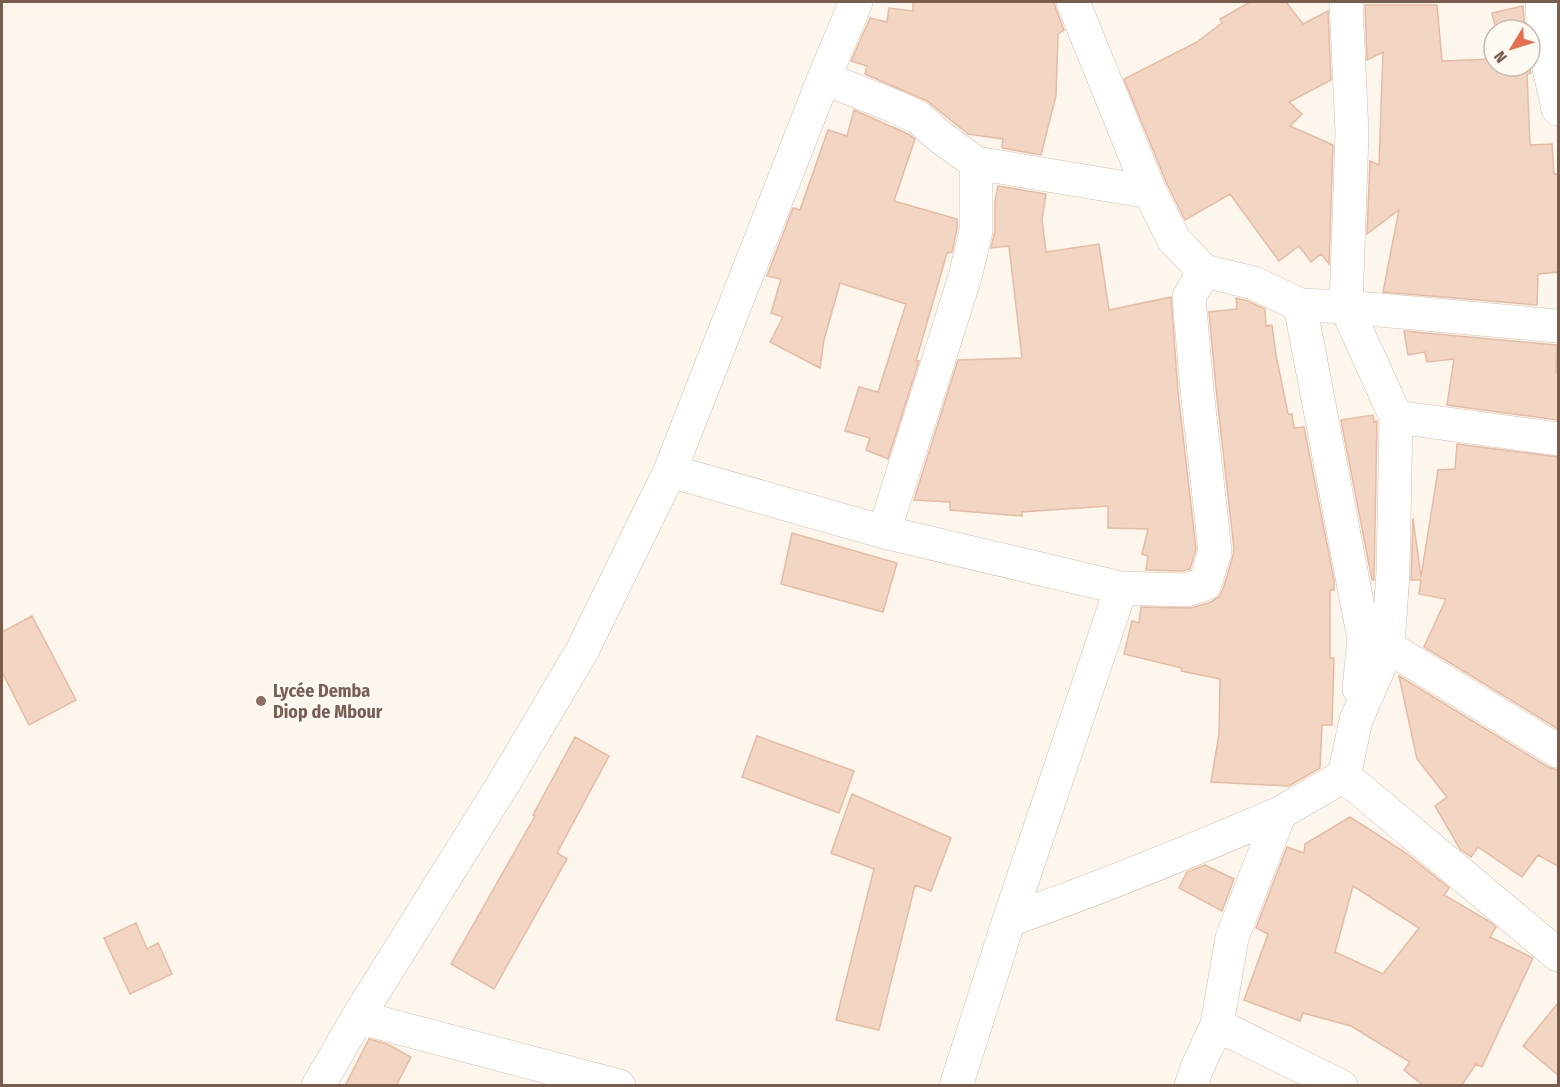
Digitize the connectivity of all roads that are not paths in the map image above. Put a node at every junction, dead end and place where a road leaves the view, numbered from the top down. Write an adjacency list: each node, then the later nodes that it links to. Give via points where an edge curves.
1 (856, 2): 5 (street)
2 (1073, 2): 8 (street)
3 (1346, 2): 11 (street, via 1352,133)
4 (1542, 2): 6 (street, via 1544,45)
5 (824, 78): 7 (street, via 919,118); 15 (street)
6 (1558, 109)
7 (976, 163): 8 (street); 16 (street, via 976,231 968,265)
8 (1150, 192): 9 (street, via 1174,240)
9 (1204, 271): 10 (street, via 1254,283); 17 (street, via 1189,297 1215,551 1205,584 1186,590)
10 (1300, 305): 11 (street); 19 (street, via 1364,639)
11 (1346, 307): 12 (street); 13 (street)
12 (1558, 326)
13 (1396, 417): 14 (street); 18 (street)
14 (1558, 439)
15 (670, 471): 16 (street); 25 (street, via 582,651)
16 (884, 532): 17 (street)
17 (1121, 588): 23 (street)
18 (1388, 647): 19 (street); 20 (street)
19 (1356, 720): 21 (street)
20 (1558, 752)
21 (1344, 776): 22 (street); 24 (street)
22 (1280, 813): 23 (street); 26 (street, via 1232,938)
23 (1009, 920): 29 (street)
24 (1558, 955)
25 (358, 1017): 27 (street); 28 (street)
26 (1217, 1025): 30 (street); 31 (street)
27 (318, 1086)
28 (619, 1086)
29 (956, 1086)
30 (1191, 1086)
31 (1341, 1086)

